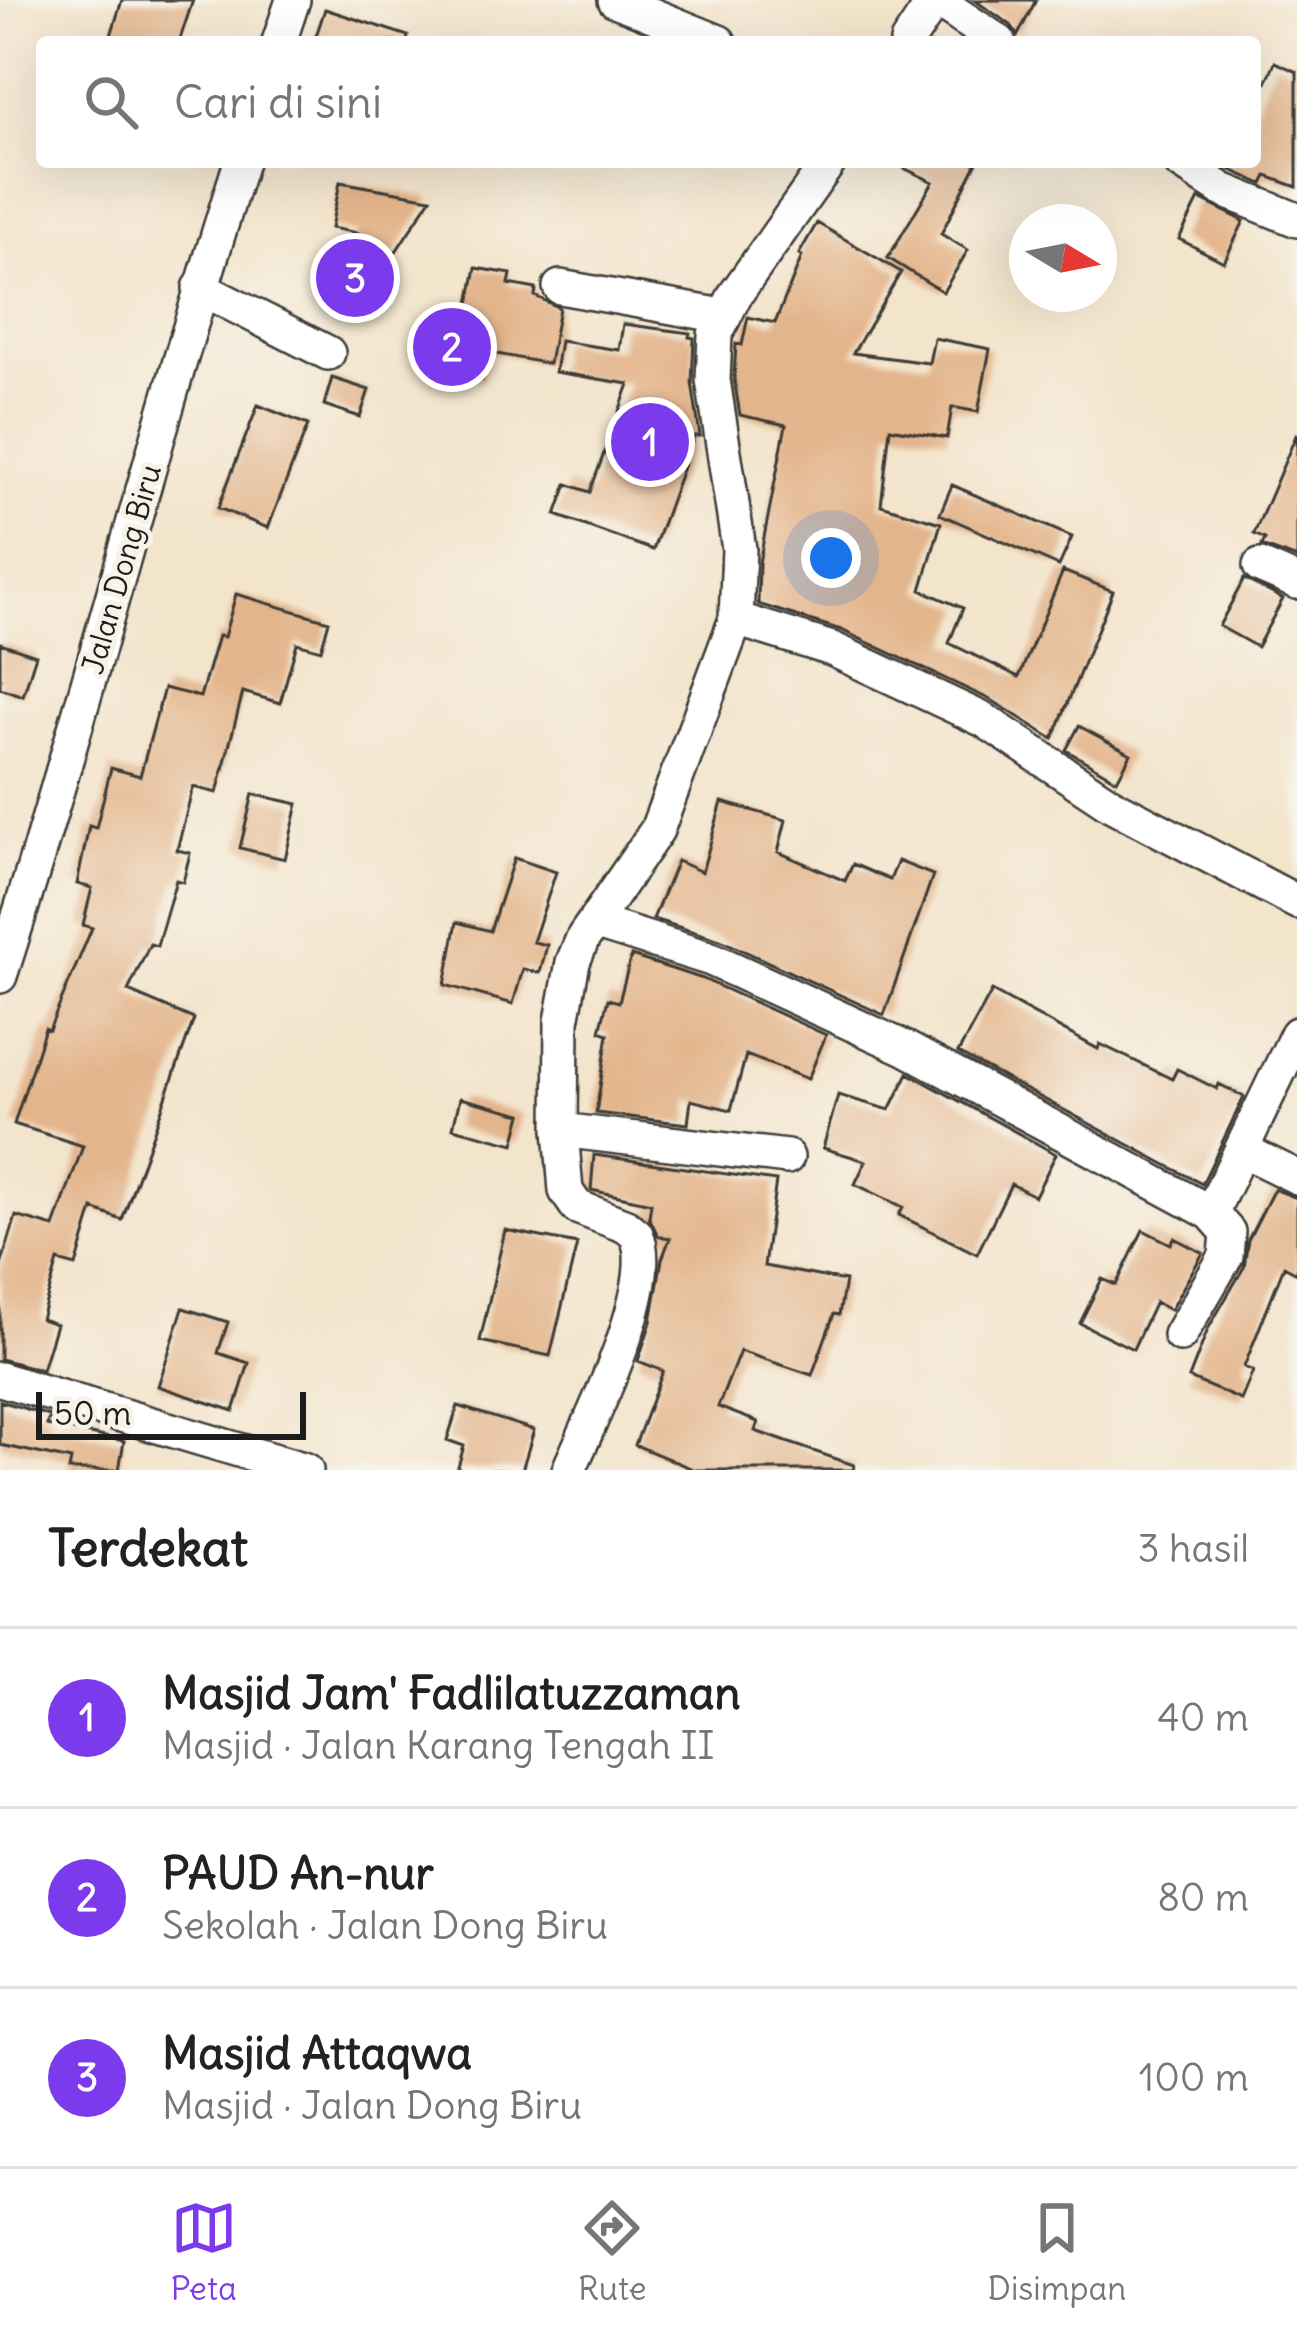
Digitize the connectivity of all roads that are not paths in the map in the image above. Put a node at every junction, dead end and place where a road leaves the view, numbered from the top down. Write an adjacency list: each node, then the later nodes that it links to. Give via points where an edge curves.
1 (292, 0): 4 (street)
2 (615, 0): 5 (street)
3 (935, 0): 6 (street); 7 (street)
4 (281, 36)
5 (704, 36)
6 (911, 36)
7 (990, 36)
8 (239, 168): 13 (street, Jalan Dong Biru)
9 (825, 168): 14 (street)
10 (1189, 168): 11 (street)
11 (1297, 220)
12 (560, 287): 14 (street)
13 (200, 288): 15 (street); 21 (street, Jalan Dong Biru)
14 (723, 316): 18 (street, via 711,358 739,550)
15 (328, 353)
16 (1260, 566): 17 (street)
17 (1297, 582)
18 (736, 619): 19 (street, via 832,649 984,720 1112,805); 20 (street, via 656,830)
19 (1297, 902)
20 (594, 922): 23 (street, via 573,962 562,1021); 27 (street, via 711,959 904,1048)
21 (3, 957)
22 (1297, 1034): 24 (street)
23 (561, 1130): 25 (street); 31 (street, via 571,1200 626,1226 640,1242 621,1350)
24 (1242, 1150): 26 (street); 27 (street)
25 (787, 1157)
26 (1297, 1177)
27 (1211, 1213): 28 (street, via 1228,1232 1226,1256)
28 (1180, 1335)
29 (0, 1379): 30 (street)
30 (306, 1470)
31 (568, 1470)

